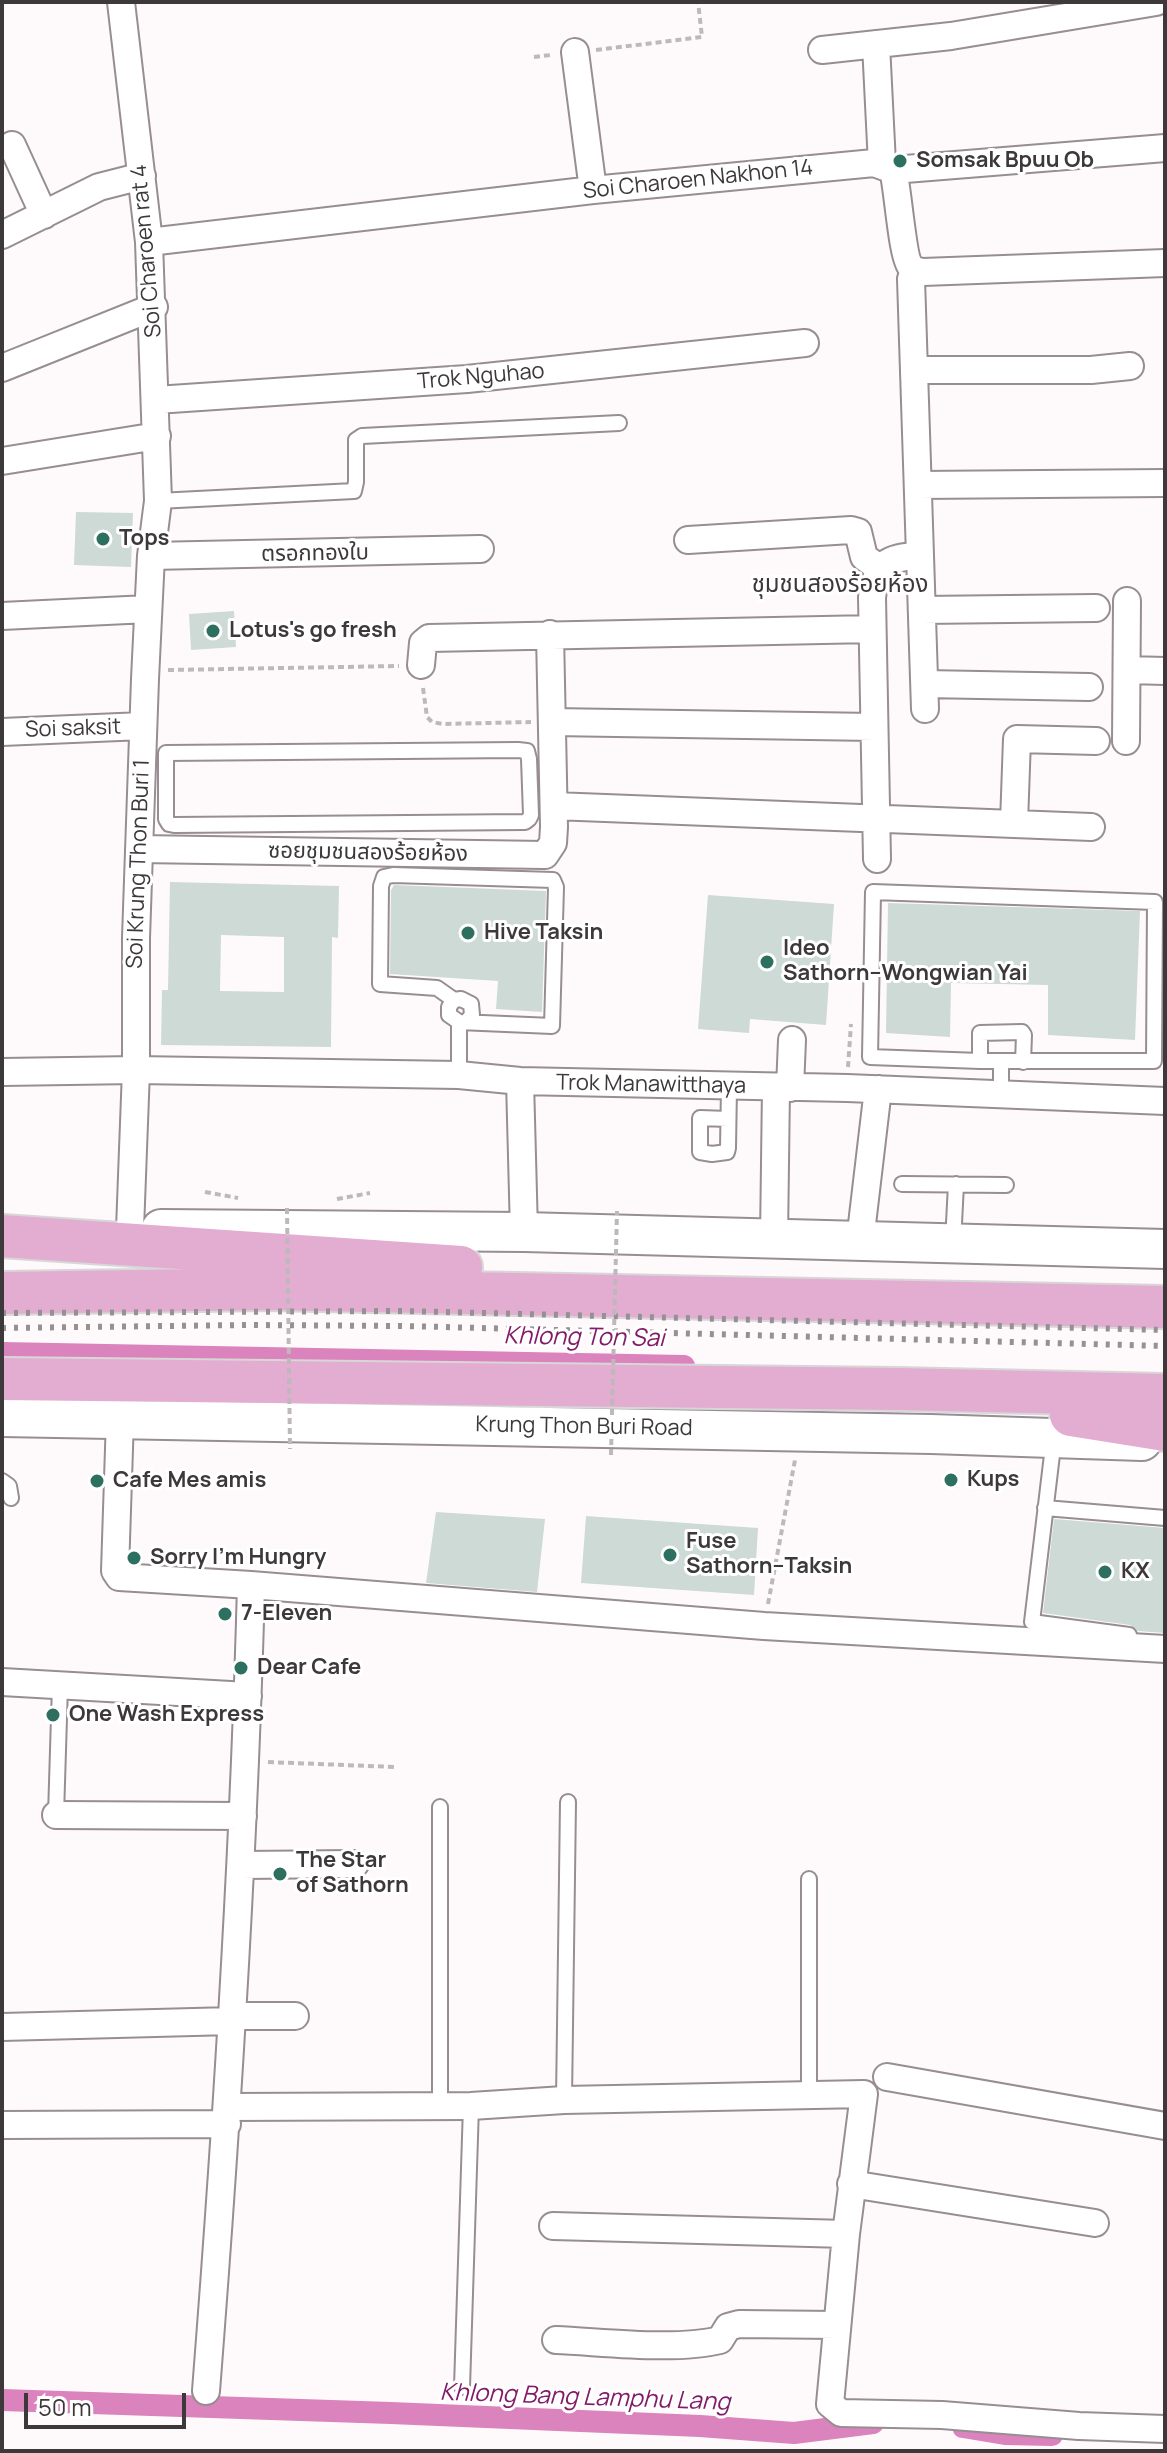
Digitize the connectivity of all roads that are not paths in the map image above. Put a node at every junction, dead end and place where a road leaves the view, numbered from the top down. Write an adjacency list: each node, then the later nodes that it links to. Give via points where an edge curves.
1 (121, 2): 9 (street, Soi Charoen rat 4)
2 (1156, 2): 3 (street)
3 (876, 44): 4 (street); 8 (street)
4 (822, 50)
5 (575, 52): 10 (street)
6 (12, 145): 11 (street)
7 (1165, 148): 8 (street, Soi Charoen Nakhon 14)
8 (888, 167): 10 (street, Soi Charoen Nakhon 14, via 874,163); 15 (street)
9 (142, 176): 11 (street, via 99,187); 13 (street, Soi Charoen rat 4)
10 (593, 190): 13 (street, Soi Charoen Nakhon 14)
11 (44, 215): 12 (street)
12 (2, 235)
13 (149, 242): 16 (street, Soi Charoen rat 4)
14 (1165, 263): 15 (street)
15 (914, 270): 20 (street)
16 (154, 307): 19 (street); 21 (street, Soi Charoen rat 4)
17 (805, 343): 21 (street, Trok Nguhao, via 467,379)
18 (1130, 366): 20 (street)
19 (2, 368)
20 (914, 370): 26 (street)
21 (156, 400): 23 (street, Soi Charoen rat 4)
22 (619, 423): 27 (lane, via 362,436 356,440 354,491)
23 (157, 436): 24 (street); 27 (street, Soi Charoen rat 4)
24 (2, 461)
25 (1165, 483): 26 (street)
26 (918, 485): 31 (street)
27 (158, 501): 30 (street, Soi Krung Thon Buri 1)
28 (688, 540): 32 (street, via 851,530 858,532 864,557)
29 (480, 549): 30 (street, ตรอกทองใบ)
30 (151, 556): 35 (street, Soi Krung Thon Buri 1)
31 (920, 556): 32 (street, via 902,556); 36 (street)
32 (879, 568): 38 (street)
33 (1127, 601): 41 (street)
34 (1096, 608): 36 (street)
35 (148, 609): 37 (street); 45 (street, Soi Krung Thon Buri 1)
36 (922, 610): 43 (street, via 925,696)
37 (2, 616)
38 (872, 629): 39 (street); 46 (street)
39 (550, 634): 40 (street, via 429,638 423,643); 44 (street, ซอยชุมชนสองร้อยห้อง)
40 (421, 665)
41 (1128, 670): 42 (street); 49 (street)
42 (1165, 671)
43 (1089, 687)
44 (552, 722): 46 (street); 51 (street, ซอยชุมชนสองร้อยห้อง)
45 (143, 726): 47 (street, Soi saksit); 50 (street, Soi Krung Thon Buri 1)
46 (874, 727): 52 (street)
47 (2, 732)
48 (1096, 741): 53 (street, via 1017,739)
49 (1126, 741)
50 (154, 753): 50 (lane, via 525,751 530,818 171,824); 55 (street, Soi Krung Thon Buri 1)
51 (554, 806): 52 (street); 55 (street, ซอยชุมชนสองร้อยห้อง, via 553,843 545,855)
52 (876, 817): 53 (street); 56 (street)
53 (1014, 823): 54 (street)
54 (1091, 827)
55 (139, 849): 62 (street, Soi Krung Thon Buri 1)
56 (877, 859)
57 (463, 1022): 57 (lane, via 472,1015 471,1004 437,988 380,984 384,877 553,880 552,1026); 64 (lane)
58 (784, 1048): 67 (street)
59 (980, 1061): 60 (lane); 61 (lane, via 980,1033 1022,1032); 61 (lane, via 870,1057 873,892 1155,902 1154,1061)
60 (1001, 1061): 61 (lane); 69 (lane)
61 (1023, 1062)
62 (136, 1070): 63 (street, Trok Manawitthaya); 64 (street, Trok Manawitthaya); 75 (street, Soi Krung Thon Buri 1)
63 (2, 1072)
64 (459, 1075): 65 (street, Trok Manawitthaya)
65 (520, 1081): 66 (street, Trok Manawitthaya); 76 (street)
66 (729, 1087): 67 (street, Trok Manawitthaya); 71 (lane)
67 (783, 1088): 68 (street, Trok Manawitthaya); 78 (street)
68 (878, 1089): 69 (street, Trok Manawitthaya); 79 (street)
69 (1001, 1094): 70 (street, Trok Manawitthaya)
70 (1165, 1101)
71 (728, 1119)
72 (902, 1184): 73 (lane)
73 (956, 1184): 74 (lane); 80 (lane)
74 (1006, 1185)
75 (130, 1229): 76 (main road); 77 (main road)
76 (524, 1232): 78 (main road)
77 (2, 1233): 84 (main road, via 487,1269)
78 (774, 1238): 79 (main road)
79 (860, 1241): 80 (main road)
80 (953, 1243): 81 (main road)
81 (1165, 1249)
82 (2, 1293): 84 (main road, via 268,1289)
83 (1165, 1294): 85 (main road)
84 (700, 1298): 85 (main road)
85 (1107, 1306): 86 (main road)
86 (1165, 1307)
87 (2, 1379): 88 (main road, Krung Thon Buri Road)
88 (403, 1383): 89 (main road, Krung Thon Buri Road); 91 (main road, via 266,1395)
89 (900, 1389): 90 (main road, Krung Thon Buri Road); 94 (main road)
90 (1165, 1395)
91 (2, 1405)
92 (2, 1417): 93 (main road, Krung Thon Buri Road)
93 (120, 1418): 95 (main road, Krung Thon Buri Road); 101 (street, via 117,1575)
94 (1165, 1430)
95 (1054, 1438): 96 (main road, Krung Thon Buri Road); 99 (lane)
96 (1165, 1442)
97 (2, 1481): 98 (lane)
98 (11, 1498)
99 (1045, 1508): 100 (lane); 102 (lane, via 1032,1622)
100 (1165, 1518)
101 (251, 1585): 103 (street, via 764,1626); 106 (street)
102 (1165, 1639)
103 (1165, 1649)
104 (2, 1682): 105 (street)
105 (60, 1685): 106 (street); 109 (lane)
106 (248, 1696): 110 (street)
107 (568, 1802): 119 (lane)
108 (440, 1807): 120 (lane)
109 (56, 1815): 110 (street)
110 (243, 1816): 112 (street)
111 (355, 1864): 112 (street)
112 (241, 1865): 115 (street)
113 (809, 1879): 118 (lane)
114 (295, 2016): 115 (street)
115 (232, 2019): 116 (street); 122 (street)
116 (2, 2027)
117 (887, 2077): 124 (street)
118 (809, 2096): 119 (street); 125 (street, via 864,2094)
119 (564, 2100): 121 (street)
120 (440, 2106): 121 (street); 122 (street)
121 (471, 2106): 131 (lane)
122 (228, 2115): 123 (street); 132 (street)
123 (2, 2125)
124 (1165, 2126)
125 (851, 2184): 126 (street); 128 (street)
126 (1095, 2223)
127 (553, 2226): 128 (street)
128 (846, 2234): 129 (street)
129 (837, 2325): 130 (street, via 739,2324 728,2327 720,2340 697,2343); 133 (street, via 830,2404 841,2413)
130 (556, 2340)
131 (462, 2387)
132 (206, 2391)
133 (1165, 2429)

